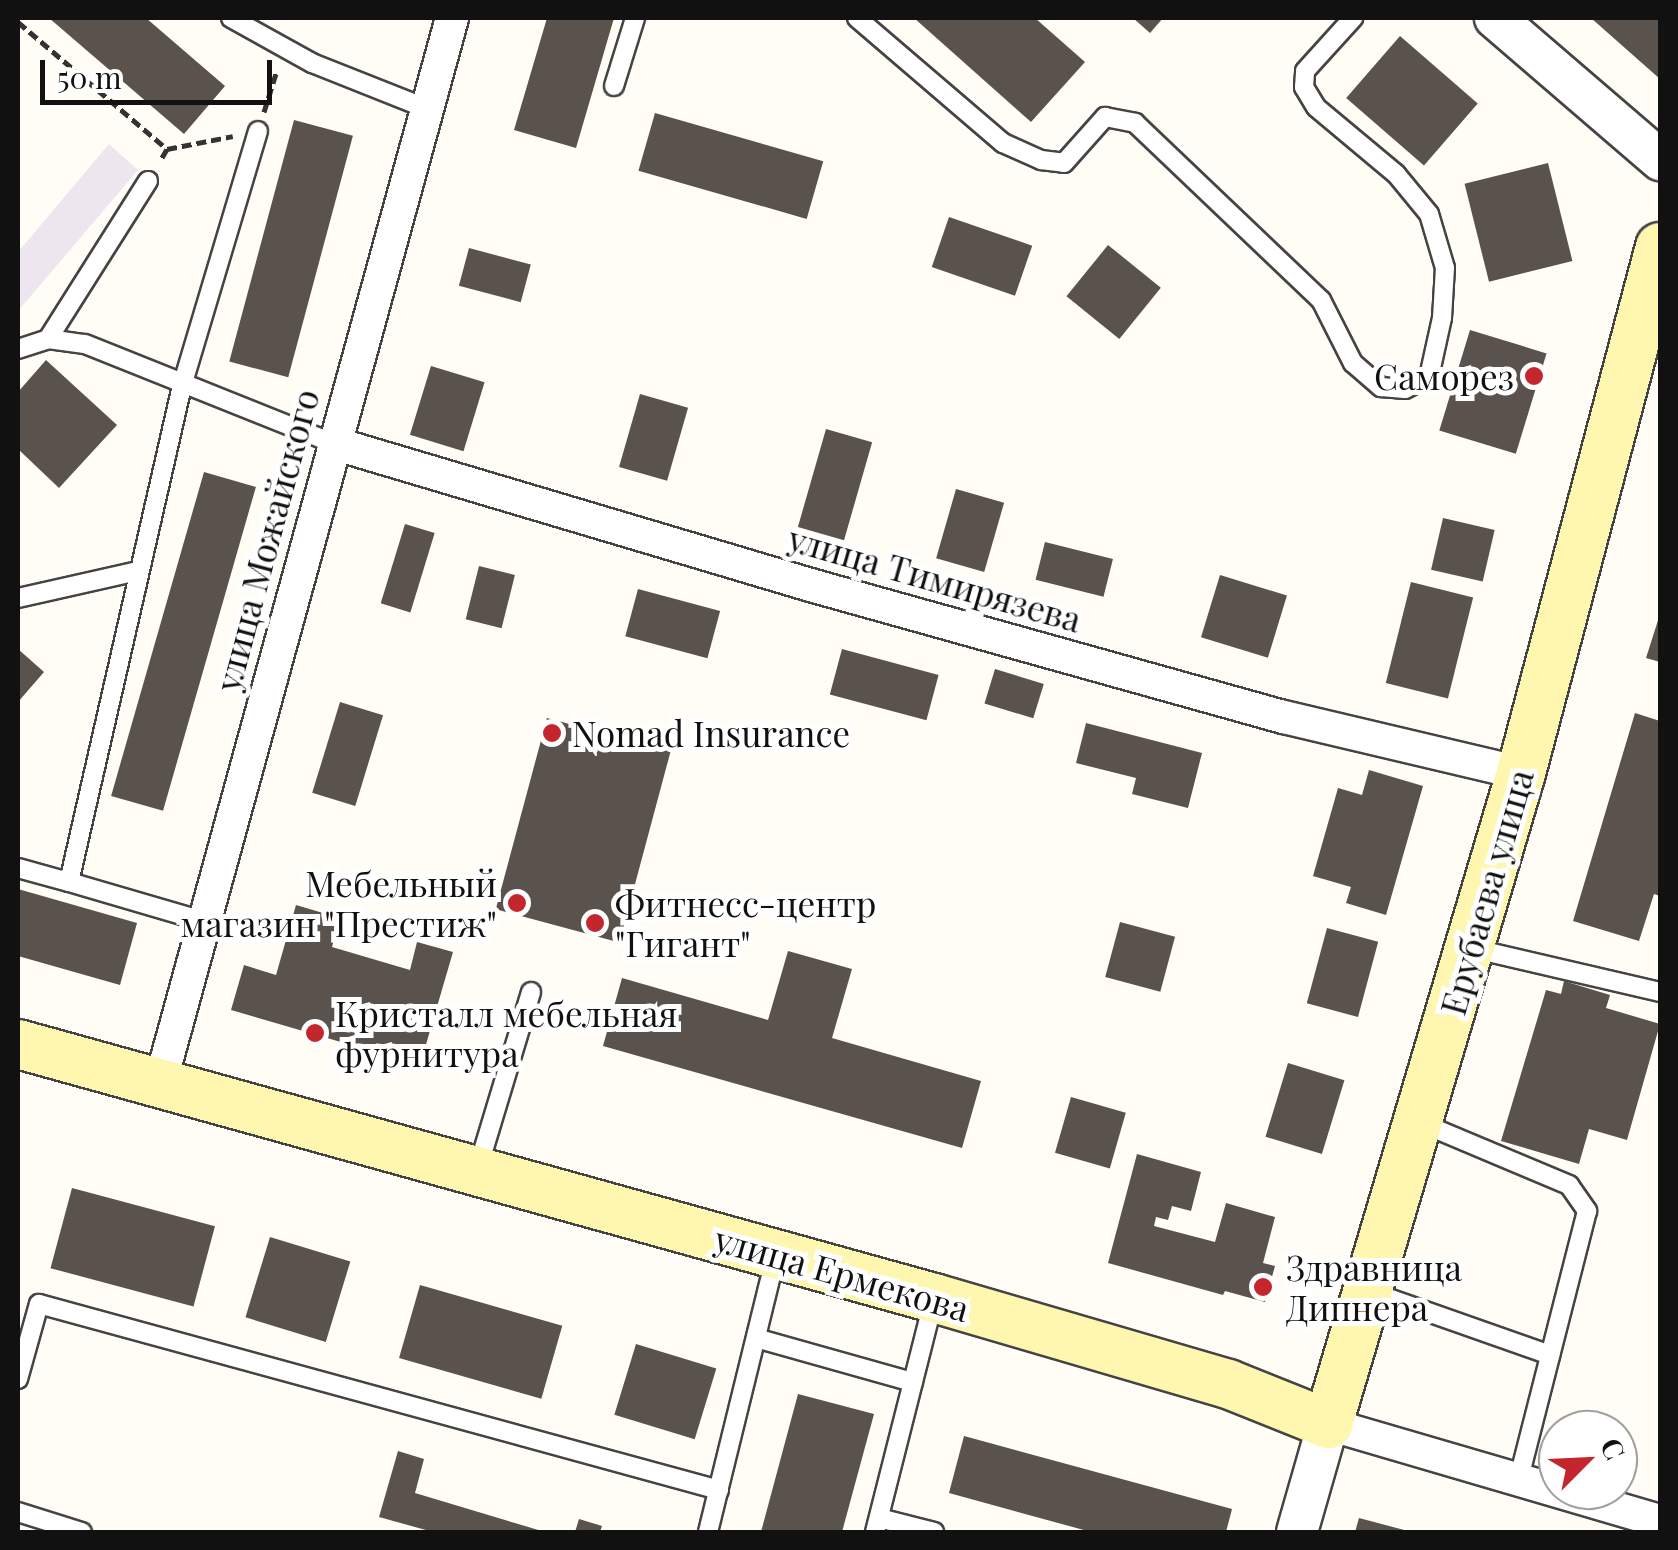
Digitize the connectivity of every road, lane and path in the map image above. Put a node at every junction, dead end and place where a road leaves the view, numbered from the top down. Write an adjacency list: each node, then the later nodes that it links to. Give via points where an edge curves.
1 (231, 18): 8 (lane)
2 (452, 18): 10 (street, улица Можайского)
3 (635, 18): 9 (lane)
4 (857, 18): 5 (lane, via 1002,142 1041,160 1064,163 1106,118 1135,123 1321,300 1353,363 1381,387 1405,389 1430,377 1442,318 1445,268 1429,214 1304,88 1306,70)
5 (1353, 18)
6 (1495, 18): 13 (street)
7 (18, 22): 12 (path)
8 (284, 48): 10 (lane); 11 (path)
9 (614, 86)
10 (428, 110): 19 (street, улица Можайского)
11 (258, 130): 12 (path); 18 (lane)
12 (167, 149): 14 (path)
13 (1660, 160)
14 (148, 181): 16 (lane)
15 (1660, 247): 22 (main road, Ерубаева улица)
16 (48, 339): 17 (lane); 18 (lane, via 85,344)
17 (18, 349)
18 (182, 386): 19 (lane); 20 (lane)
19 (333, 443): 22 (street, улица Тимирязева, via 1265,712); 25 (street, улица Можайского)
20 (138, 572): 21 (lane); 24 (lane)
21 (18, 598)
22 (1520, 773): 26 (main road, Ерубаева улица)
23 (18, 868): 24 (lane)
24 (69, 882): 25 (lane)
25 (206, 922): 30 (street, улица Можайского)
26 (1470, 948): 28 (lane); 31 (main road, Ерубаева улица)
27 (531, 992): 32 (lane)
28 (1660, 992)
29 (18, 1044): 30 (main road, улица Ермекова)
30 (160, 1084): 32 (main road, улица Ермекова)
31 (1418, 1122): 34 (main road, Ерубаева улица); 37 (lane, via 1569,1186 1587,1211)
32 (476, 1172): 33 (main road, улица Ермекова)
33 (777, 1254): 35 (main road, улица Ермекова); 36 (lane)
34 (1368, 1291): 37 (lane); 40 (main road, Ерубаева улица)
35 (934, 1298): 39 (lane); 40 (main road, улица Ермекова, via 1228,1384)
36 (756, 1338): 39 (lane); 42 (lane)
37 (1550, 1355): 41 (lane)
38 (18, 1379): 42 (lane, via 39,1304)
39 (914, 1382): 45 (lane)
40 (1328, 1424): 41 (street, улица Ермекова); 49 (street, Ерубаева улица)
41 (1518, 1482): 44 (street, улица Ермекова)
42 (719, 1490): 47 (lane)
43 (18, 1512): 46 (lane)
44 (1660, 1521)
45 (877, 1525): 48 (lane)
46 (82, 1532)
47 (708, 1532)
48 (934, 1532)
49 (1298, 1532)

